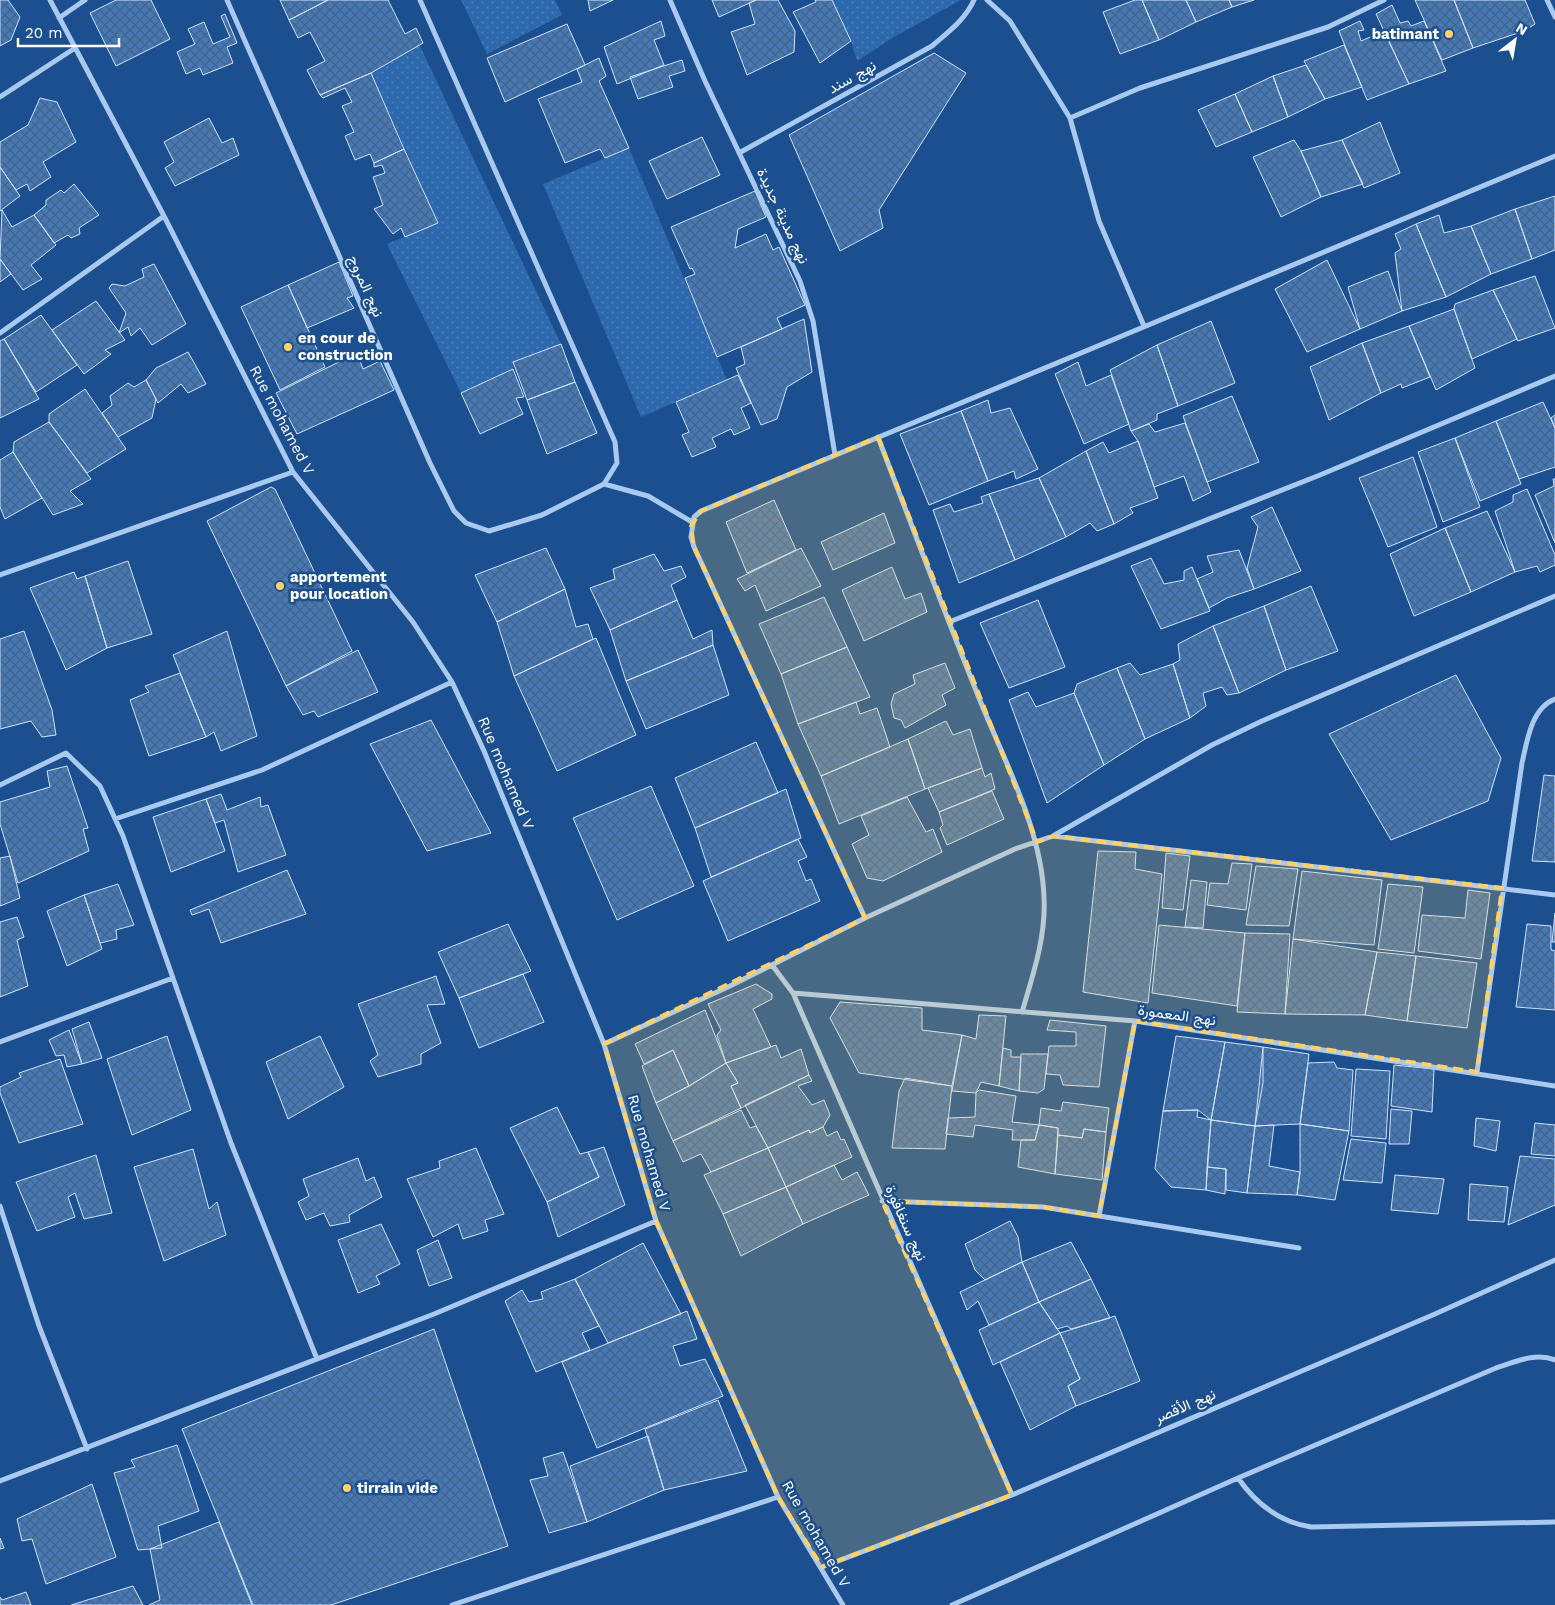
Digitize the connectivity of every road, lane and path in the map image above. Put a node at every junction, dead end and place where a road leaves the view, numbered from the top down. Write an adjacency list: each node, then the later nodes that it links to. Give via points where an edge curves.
1 (50, 0): 11 (street, Rue mohamed V)
2 (85, 0): 11 (street)
3 (227, 0): 24 (street, نهج المروج, via 454,511 466,523 489,531 542,515)
4 (420, 0): 24 (street, via 615,442 617,463)
5 (670, 0): 15 (street, نهج مدينة جديدة)
6 (974, 0): 15 (street, نهج سند, via 953,28 932,46)
7 (988, 0): 14 (street, via 1010,21)
8 (1384, 0): 14 (street, via 1328,27 1140,88)
9 (1547, 0): 10 (street)
10 (1555, 17)
11 (59, 18): 12 (street, Rue mohamed V)
12 (75, 48): 13 (street); 17 (street, Rue mohamed V)
13 (0, 97)
14 (1070, 118): 18 (street, via 1098,221)
15 (739, 153): 22 (street, نهج مدينة جديدة, via 800,281 813,321)
16 (1555, 156): 18 (street)
17 (164, 216): 19 (street); 23 (street, Rue mohamed V)
18 (1144, 326): 21 (street)
19 (0, 333)
20 (1555, 376): 28 (street, via 1320,475)
21 (878, 436): 22 (street); 28 (street)
22 (834, 455): 25 (street, via 701,511)
23 (293, 472): 26 (street); 29 (street, Rue mohamed V, via 412,622)
24 (604, 484): 25 (street, via 648,496)
25 (692, 522): 37 (street, via 694,547)
26 (0, 575)
27 (1555, 596): 33 (street, via 1229,737)
28 (949, 622): 34 (street)
29 (452, 682): 32 (street, via 262,770); 44 (street, Rue mohamed V, via 484,751)
30 (1555, 699): 35 (street, via 1538,714 1529,731)
31 (0, 785): 32 (street, via 66,753 100,786)
32 (115, 819): 39 (street)
33 (1053, 836): 34 (street); 35 (street)
34 (1037, 842): 37 (street); 41 (street, via 1044,920)
35 (1502, 888): 36 (street); 45 (street)
36 (1555, 895)
37 (865, 918): 38 (street)
38 (772, 965): 40 (street, نهج سنغافورة); 44 (street)
39 (173, 978): 43 (street); 53 (street, via 231,1143)
40 (793, 993): 41 (street, نهج المعمورة); 47 (street, نهج سنغافورة)
41 (1022, 1012): 42 (street, نهج المعمورة)
42 (1135, 1022): 45 (street, نهج المعمورة); 49 (street)
43 (0, 1042)
44 (604, 1044): 50 (street, Rue mohamed V)
45 (1477, 1072): 46 (street, نهج المعمورة)
46 (1555, 1086)
47 (882, 1201): 49 (street, via 1043,1207); 58 (street, نهج سنغافورة)
48 (0, 1206): 55 (street, via 39,1326)
49 (1099, 1216): 51 (street)
50 (656, 1221): 53 (street); 59 (street, Rue mohamed V)
51 (1299, 1248)
52 (1555, 1260): 58 (street, نهج الأقصر)
53 (318, 1359): 55 (street)
54 (1555, 1360): 56 (street, via 1529,1358 1496,1368)
55 (87, 1449): 57 (street)
56 (1238, 1478): 60 (street, via 1273,1514 1311,1527); 64 (street)
57 (0, 1481)
58 (1012, 1495): 61 (street, نهج الأقصر)
59 (778, 1497): 61 (street, Rue mohamed V); 62 (street)
60 (1555, 1522)
61 (822, 1567): 63 (street, Rue mohamed V)
62 (452, 1605)
63 (843, 1605)
64 (952, 1605)

